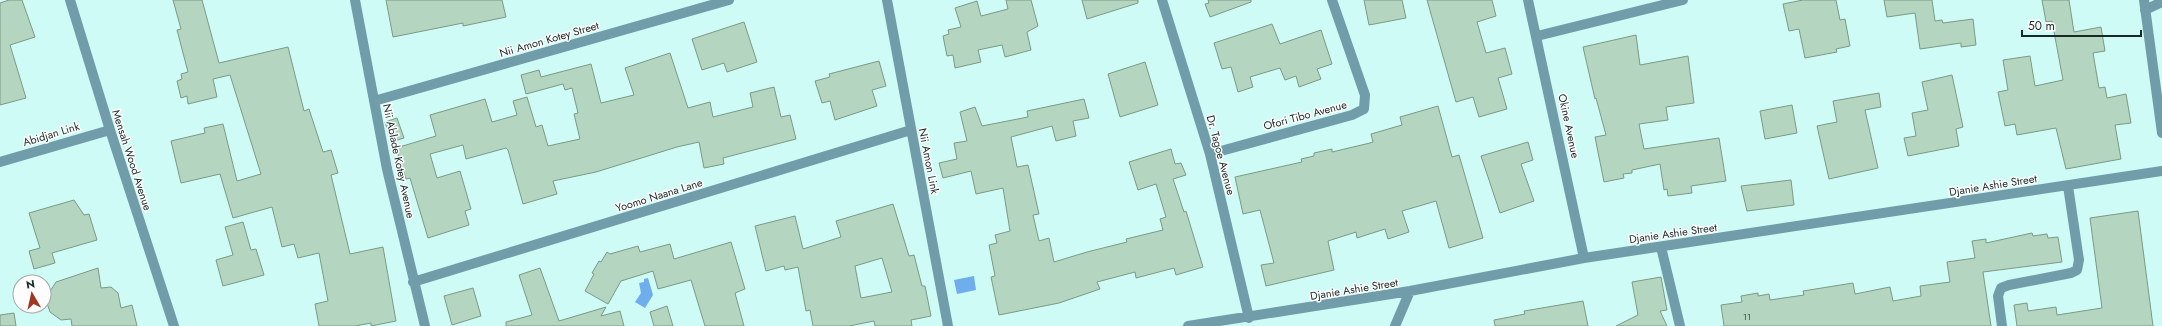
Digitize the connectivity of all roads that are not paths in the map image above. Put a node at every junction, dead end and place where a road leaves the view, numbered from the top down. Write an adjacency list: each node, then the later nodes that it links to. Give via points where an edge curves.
1 (70, 0): 13 (street, Mensah Wood Avenue)
2 (355, 0): 12 (street, Nii Ablade Kotey Avenue)
3 (729, 0): 12 (street, Nii Amon Kotey Street)
4 (887, 0): 14 (street, Nii Amon Link)
5 (1162, 0): 16 (street, Dr. Tagoe Avenue)
6 (1332, 0): 16 (street, Ofori Tibo Avenue, via 1365,95 1364,109 1352,116)
7 (1528, 0): 11 (street, Okine Avenue)
8 (1682, 0): 11 (street)
9 (2162, 2): 10 (street)
10 (2144, 5): 15 (street)
11 (1537, 36): 21 (street, Okine Avenue)
12 (374, 101): 22 (street, Nii Ablade Kotey Avenue)
13 (110, 130): 17 (street, Abidjan Link); 25 (street, Mensah Wood Avenue)
14 (911, 130): 22 (street, Yoomo Naana Lane); 27 (street, Nii Amon Link)
15 (2162, 133)
16 (1210, 154): 24 (street, Dr. Tagoe Avenue)
17 (0, 162)
18 (2162, 171): 19 (street, Djanie Ashie Street)
19 (2068, 186): 20 (street, Djanie Ashie Street); 31 (street, via 2079,260 2077,270 2001,288 1998,296)
20 (1661, 247): 21 (street, Djanie Ashie Street); 30 (street)
21 (1584, 258): 23 (street, Djanie Ashie Street)
22 (413, 282): 26 (street, Nii Ablade Kotey Avenue)
23 (1410, 291): 24 (street, Djanie Ashie Street); 29 (street)
24 (1249, 318): 28 (street, Djanie Ashie Street)
25 (174, 326)
26 (425, 326)
27 (948, 326)
28 (1188, 326)
29 (1395, 326)
30 (1680, 326)
31 (2002, 326)

